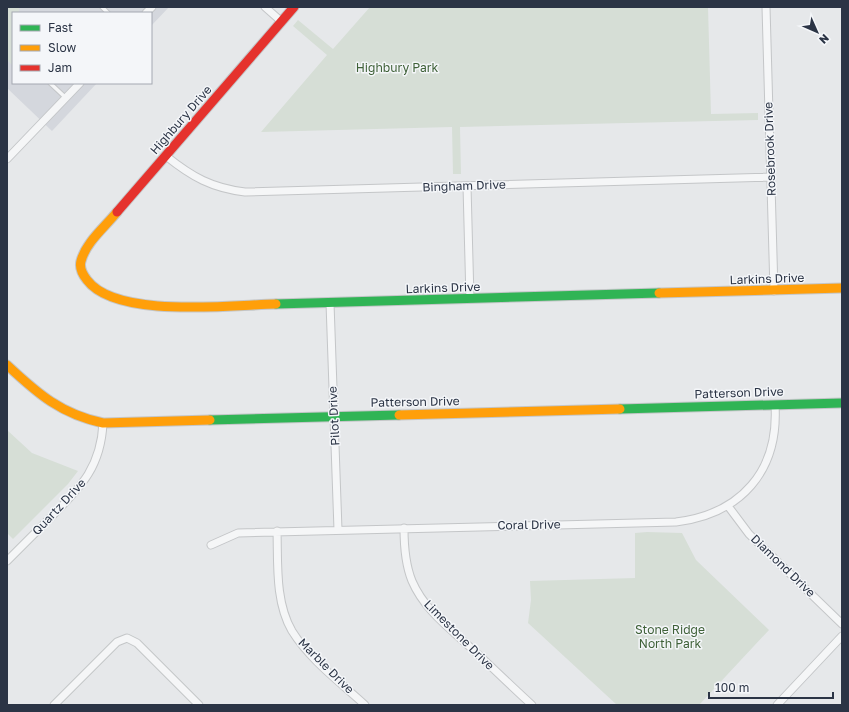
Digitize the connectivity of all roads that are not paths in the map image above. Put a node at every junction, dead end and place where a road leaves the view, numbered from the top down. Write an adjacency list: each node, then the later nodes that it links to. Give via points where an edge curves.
1 (265, 7): 4 (street)
2 (294, 7): 4 (street, Highbury Drive)
3 (766, 7): 10 (street, Rosebrook Drive)
4 (282, 22): 8 (street, Highbury Drive)
5 (51, 84): 7 (lane)
6 (79, 84): 7 (street)
7 (66, 98): 9 (street)
8 (166, 156): 11 (street, Bingham Drive, via 192,176 205,182 245,192); 12 (street, Highbury Drive)
9 (7, 159)
10 (771, 177): 11 (street, Bingham Drive); 14 (street, Rosebrook Drive)
11 (467, 186): 15 (street)
12 (86, 249): 16 (street, Larkins Drive, via 81,256 80,264 86,280 106,294 132,304 155,307)
13 (842, 288): 14 (street, Larkins Drive)
14 (774, 291): 15 (street, Larkins Drive)
15 (470, 299): 16 (street, Larkins Drive)
16 (330, 303): 20 (street, Pilot Drive)
17 (7, 365): 21 (street, Patterson Drive, via 56,407 84,419)
18 (842, 403): 19 (street, Patterson Drive)
19 (775, 404): 20 (street, Patterson Drive); 22 (street, Coral Drive, via 775,432 766,463 747,490)
20 (334, 416): 21 (street, Patterson Drive); 24 (street, Pilot Drive)
21 (103, 423): 27 (street, Quartz Drive, via 99,452 87,477)
22 (728, 506): 23 (street, Coral Drive, via 700,519 676,522); 28 (street, Diamond Drive, via 749,534)
23 (404, 528): 24 (street, Coral Drive); 33 (street, Limestone Drive, via 408,570 424,602 442,622)
24 (338, 530): 25 (street, Coral Drive)
25 (277, 532): 26 (street, Coral Drive, via 238,533); 32 (street, Marble Drive, via 279,588 285,615 292,630 310,653)
26 (211, 545)
27 (7, 561)
28 (842, 624)
29 (842, 636): 34 (street)
30 (54, 705): 31 (street, via 117,642 127,638 136,643)
31 (199, 705)
32 (365, 705)
33 (532, 705)
34 (776, 705)

